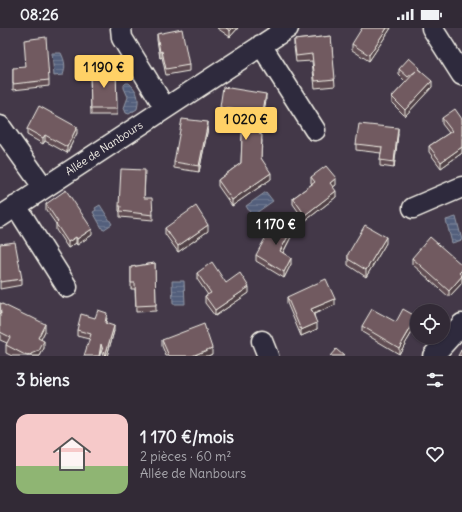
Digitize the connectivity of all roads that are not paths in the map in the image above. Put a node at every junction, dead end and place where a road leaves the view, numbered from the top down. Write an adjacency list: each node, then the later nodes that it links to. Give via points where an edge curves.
1 (121, 28): 6 (street, via 122,38)
2 (288, 28): 4 (street, Allée de Nanbours)
3 (432, 28): 5 (street)
4 (261, 45): 6 (street, Allée de Nanbours); 8 (street)
5 (462, 75)
6 (165, 108): 10 (street, Allée de Nanbours)
7 (0, 126): 10 (street)
8 (315, 130)
9 (462, 187): 11 (street)
10 (44, 188): 12 (street, Allée de Nanbours)
11 (413, 208)
12 (8, 211): 13 (street, Allée de Nanbours)
13 (67, 287)
14 (462, 324): 15 (street)
15 (433, 356)

